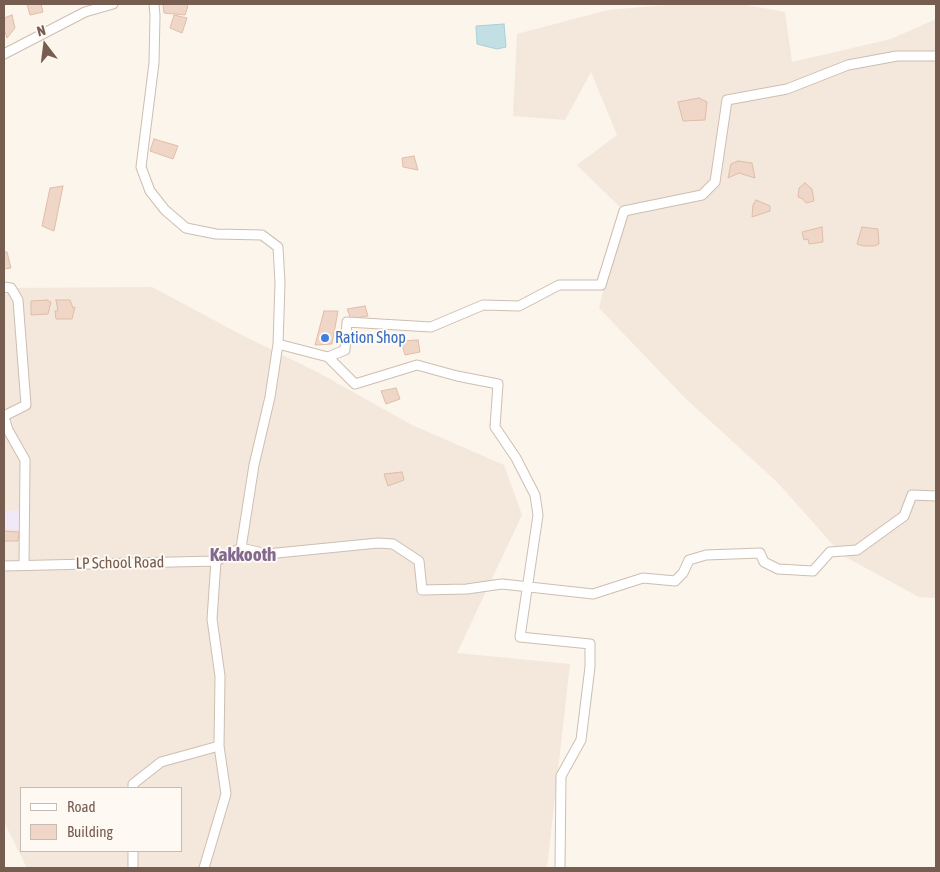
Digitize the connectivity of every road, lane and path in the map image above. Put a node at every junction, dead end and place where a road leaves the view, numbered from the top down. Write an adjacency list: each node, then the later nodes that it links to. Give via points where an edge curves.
1 (113, 4): 3 (street, via 85,12)
2 (154, 4): 6 (street, via 154,63 141,167 150,191 186,228 216,234 262,235 278,247)
3 (5, 50)
4 (936, 56): 7 (street, via 897,56 848,65 787,89 727,100 715,182 702,195 624,211 601,286 559,285 519,306 483,305 432,326 347,322 346,350)
5 (4, 287): 8 (street, via 11,288 18,300 26,405)
6 (278, 344): 7 (street); 10 (street, via 254,465)
7 (328, 357): 14 (street, via 355,384 417,365 498,384 495,426 535,495 538,515)
8 (4, 416): 12 (street, via 25,460)
9 (936, 496): 14 (street, via 912,495 904,516 857,550 830,552 813,571 778,569 764,562 760,553 737,553 689,560 683,573 675,580 643,578 594,594)
10 (242, 548): 11 (street); 14 (street, via 267,554 394,544 419,561 422,590 502,584)
11 (216, 561): 12 (street, LP School Road); 15 (street, via 212,618 220,676)
12 (24, 565): 13 (street, LP School Road)
13 (4, 566)
14 (528, 586): 20 (street, via 520,637 590,644 581,740 561,776)
15 (219, 746): 16 (street, via 161,762); 19 (street, via 226,794)
16 (133, 787)
17 (133, 852): 18 (street)
18 (133, 868)
19 (204, 868)
20 (560, 868)

